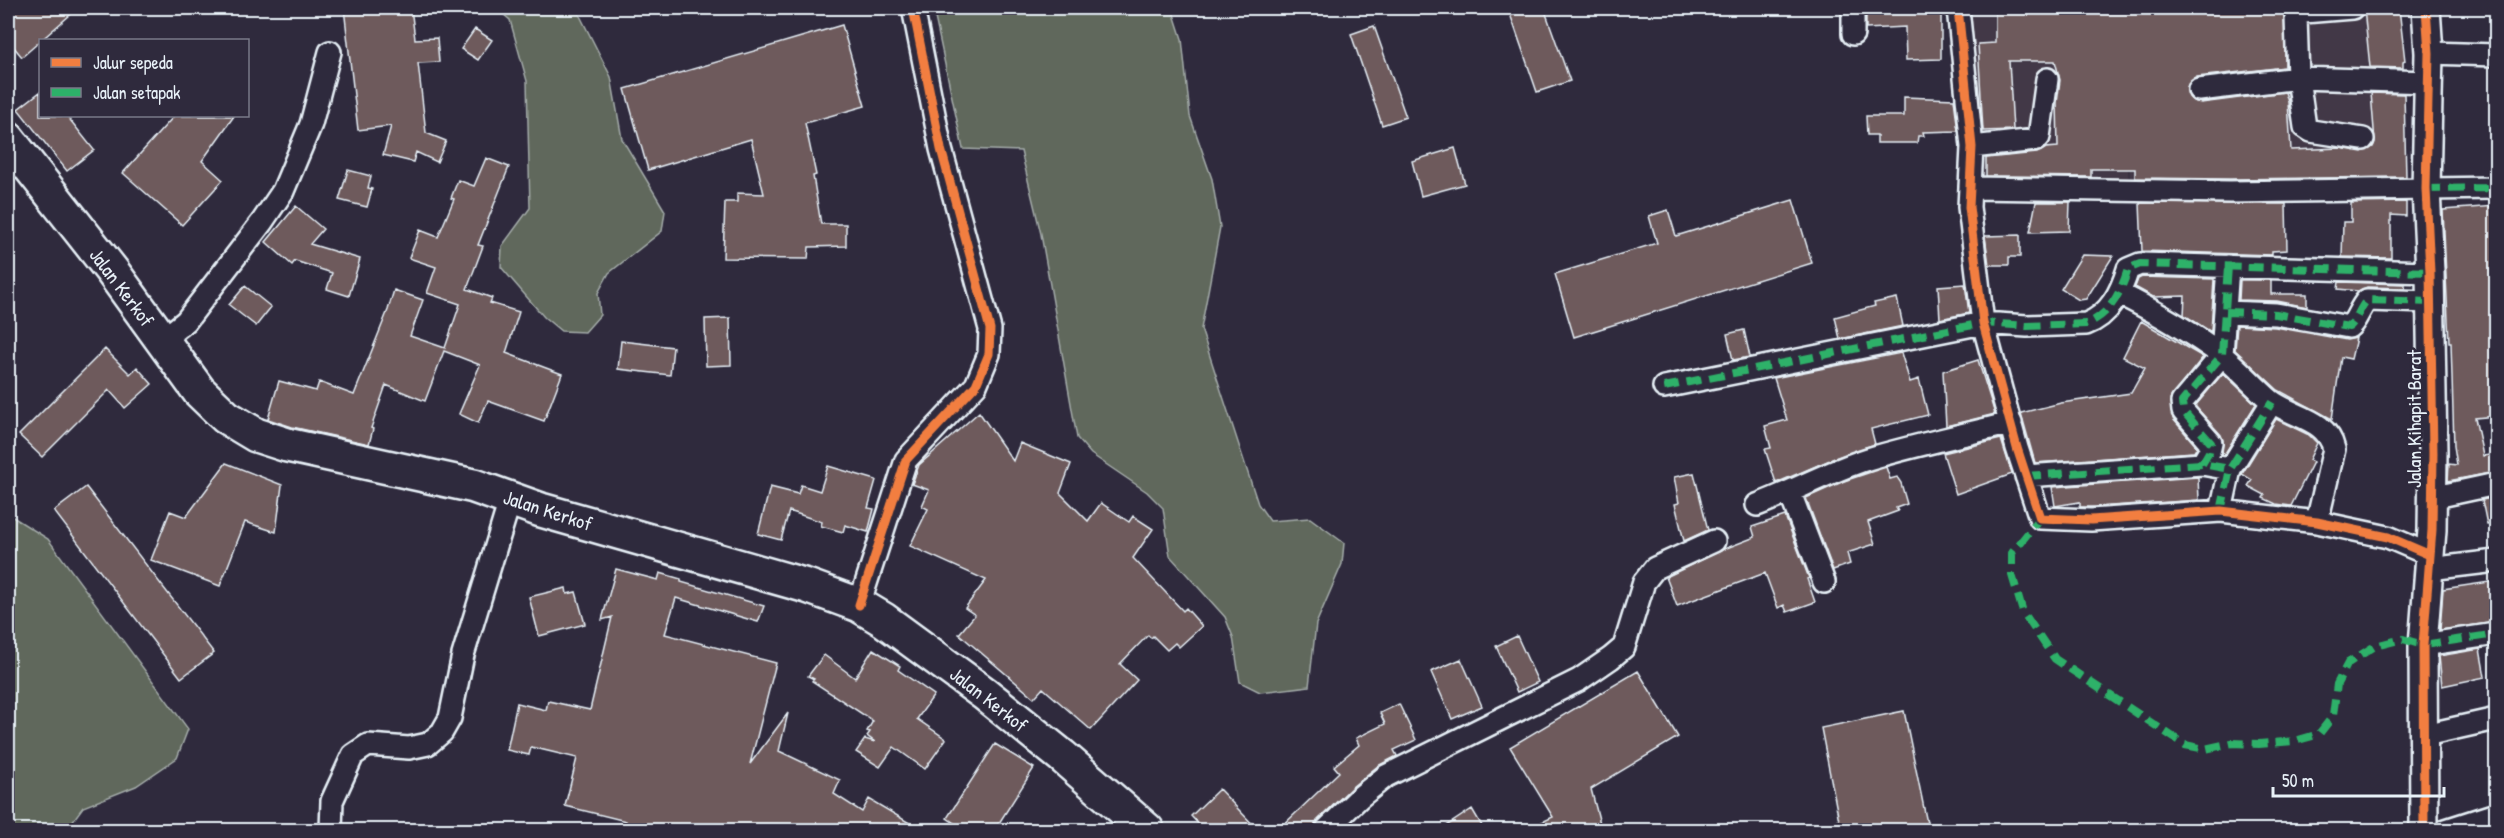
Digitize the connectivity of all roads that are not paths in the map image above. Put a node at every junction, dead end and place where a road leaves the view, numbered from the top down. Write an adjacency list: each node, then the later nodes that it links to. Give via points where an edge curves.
1 (913, 8): 45 (street, via 941,149 990,329 989,354 976,385 906,460)
2 (1853, 8): 6 (street)
3 (1958, 8): 16 (street)
4 (2352, 8): 10 (street, via 2304,12 2296,17)
5 (2426, 8): 8 (street, Jalan Kihapit Barat)
6 (1853, 34)
7 (330, 52): 26 (street, via 311,124 283,191 186,321)
8 (2429, 53): 9 (street); 12 (street, Jalan Kihapit Barat)
9 (2496, 55)
10 (2298, 78): 12 (street); 13 (street); 15 (street, via 2305,127)
11 (2047, 79): 16 (street, via 2036,140)
12 (2429, 82): 19 (street, Jalan Kihapit Barat)
13 (2199, 90)
14 (8, 139): 26 (main road, Jalan Kerkof)
15 (2363, 139)
16 (1972, 147): 17 (street)
17 (1970, 188): 19 (street, via 2230,192); 25 (street)
18 (2496, 188): 19 (street)
19 (2426, 189): 21 (street, Jalan Kihapit Barat)
20 (2228, 266): 21 (street); 22 (street, via 2140,264 2128,269); 24 (street)
21 (2430, 272): 23 (street, Jalan Kihapit Barat)
22 (2120, 294): 25 (street, via 2095,321 2086,324); 27 (street)
23 (2430, 302): 24 (street, via 2367,300 2349,327 2277,314); 37 (street, Jalan Kihapit Barat)
24 (2226, 312): 27 (street)
25 (1983, 323): 28 (street); 30 (street)
26 (162, 340): 36 (main road, Jalan Kerkof, via 213,407 256,435)
27 (2222, 355): 29 (street); 31 (street, via 2182,402 2183,411 2211,443)
28 (1664, 387)
29 (2272, 402): 32 (street); 40 (street, via 2304,417 2332,439 2334,449)
30 (2011, 423): 33 (street); 35 (street, via 1868,459)
31 (2202, 464): 32 (street); 33 (street)
32 (2230, 469): 39 (street)
33 (2026, 476): 39 (street, via 2040,518 2091,520)
34 (2496, 484): 37 (street)
35 (1790, 493): 38 (street); 44 (street)
36 (511, 498): 45 (main road, Jalan Kerkof); 51 (street, via 463,656 450,718 429,744 409,748 368,745 353,755 332,801)
37 (2431, 498): 43 (street, Jalan Kihapit Barat)
38 (1757, 505)
39 (2221, 512): 40 (street)
40 (2317, 522): 43 (street, via 2388,537)
41 (1714, 541): 53 (street, via 1654,568 1644,582 1624,647 1611,658 1579,680 1386,776)
42 (2496, 561): 43 (street)
43 (2430, 562): 47 (street, Jalan Kihapit Barat)
44 (1824, 582)
45 (859, 605): 52 (main road, Jalan Kerkof, via 985,694)
46 (2496, 634): 47 (street)
47 (2423, 645): 49 (street, Jalan Kihapit Barat)
48 (2496, 719): 49 (street)
49 (2425, 735): 54 (street, Jalan Kihapit Barat)
50 (2496, 814): 55 (street)
51 (331, 831)
52 (1147, 831)
53 (1326, 831)
54 (2424, 831)
55 (2446, 831)

